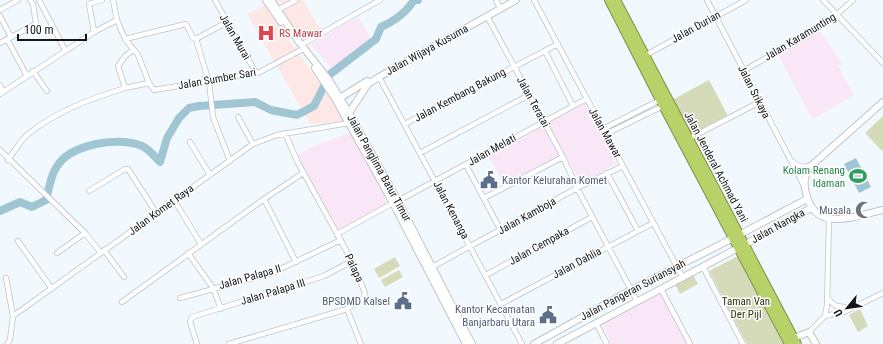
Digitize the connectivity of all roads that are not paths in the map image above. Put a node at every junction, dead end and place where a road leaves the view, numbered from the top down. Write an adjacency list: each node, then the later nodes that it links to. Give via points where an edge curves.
1 (18, 0): 20 (street)
2 (30, 0): 29 (street, via 36,24)
3 (39, 0): 36 (street)
4 (102, 0): 28 (street, via 89,4)
5 (113, 0): 26 (street)
6 (215, 0): 27 (street, Jalan Murai)
7 (266, 0): 35 (street, Jalan Panglima Batur Timur)
8 (271, 0): 21 (street, Jalan Panglima Batur Timur)
9 (296, 0): 21 (street)
10 (380, 0): 35 (street, Jalan Sumber Sari)
11 (508, 0): 19 (street, Jalan Wijaya Kusuma)
12 (516, 0): 24 (street, Jalan Wijaya Kusuma)
13 (534, 0): 34 (street, Jalan Mawar)
14 (707, 0): 25 (street, Jalan Srikaya)
15 (746, 0): 25 (street, Jalan Durian)
16 (823, 0): 22 (street)
17 (853, 0): 22 (street, Jalan Karamunting)
18 (614, 1): 39 (highway, Jalan Jenderal Achmad Yani)
19 (497, 3): 33 (street, Jalan Wijaya Kusuma)
20 (0, 10)
21 (278, 10): 35 (street, Jalan Panglima Batur Timur)
22 (838, 15): 40 (street); 43 (street, Jalan Karamunting)
23 (0, 16): 29 (street)
24 (487, 16): 33 (street, Jalan Wijaya Kusuma); 41 (street, Jalan Teratai)
25 (716, 17): 39 (street, Jalan Durian); 43 (street, Jalan Srikaya)
26 (117, 20): 28 (street); 30 (street)
27 (227, 22): 31 (street); 44 (street, Jalan Murai)
28 (94, 32): 36 (street)
29 (9, 38): 32 (street); 45 (street)
30 (125, 39): 31 (street, via 185,24); 37 (street)
31 (196, 39): 47 (street)
32 (0, 43)
33 (436, 43): 46 (street, Jalan Wijaya Kusuma); 54 (street, Jalan Wijaya Kusuma, via 378,73)
34 (558, 44): 38 (street, Jalan Kembang Bakung); 55 (street, Jalan Mawar)
35 (301, 48): 44 (street, Jalan Sumber Sari); 54 (street, Jalan Panglima Batur Timur, via 329,80); 63 (street, Jalan Panglima Batur Timur)
36 (65, 50): 42 (street)
37 (134, 50): 48 (street); 50 (street, via 118,64)
38 (545, 51): 41 (street, Jalan Kembang Bakung); 59 (street)
39 (644, 59): 58 (highway, Jalan Jenderal Achmad Yani); 68 (highway, Jalan Jenderal Achmad Yani)
40 (883, 63)
41 (514, 66): 53 (street, Jalan Teratai); 64 (street, Jalan Kembang Bakung)
42 (33, 71): 45 (street); 51 (street)
43 (743, 71): 56 (street, Jalan Srikaya)
44 (256, 73): 47 (street, Jalan Sumber Sari)
45 (27, 76): 52 (street)
46 (379, 77): 60 (street, Jalan Wijaya Kusuma, via 368,84); 64 (street, Jalan Kenanga)
47 (209, 82): 48 (street, Jalan Sumber Sari, via 155,90); 76 (street, via 212,114)
48 (149, 83): 50 (street)
49 (0, 85): 52 (street)
50 (125, 88): 75 (street, via 70,107 60,113 26,136)
51 (47, 91)
52 (1, 93)
53 (529, 95): 62 (street, Jalan Teratai); 72 (street)
54 (340, 98): 60 (street, Jalan Panglima Batur Timur)
55 (586, 99): 59 (street, Jalan Melati); 65 (street, Jalan Mawar)
56 (760, 102): 68 (street); 74 (street, Jalan Srikaya)
57 (883, 102): 78 (street)
58 (662, 103): 65 (street); 67 (street); 102 (highway, Jalan Jenderal Achmad Yani)
59 (573, 106): 62 (street, Jalan Melati)
60 (349, 113): 91 (street, Jalan Panglima Batur Timur)
61 (238, 117): 70 (street)
62 (544, 121): 73 (street, Jalan Teratai); 77 (street, Jalan Melati)
63 (349, 123): 66 (street, Jalan Komet Raya); 91 (street, Jalan Panglima Batur Timur)
64 (405, 124): 72 (street, Jalan Kenanga)
65 (603, 129): 67 (street, Jalan Mawar)
66 (285, 133): 70 (street, Jalan Komet Raya); 80 (street, Palapa)
67 (606, 134): 79 (street, Jalan Mawar)
68 (688, 139): 102 (highway, Jalan Jenderal Achmad Yani)
69 (190, 142): 82 (street)
70 (253, 144): 76 (street, Jalan Komet Raya)
71 (0, 150): 75 (street)
72 (420, 153): 83 (street, Jalan Kenanga)
73 (563, 157): 85 (street, Jalan Teratai); 87 (street)
74 (788, 158): 78 (street, via 799,166 806,168); 84 (street, Jalan Srikaya)
75 (8, 160): 100 (street)
76 (230, 161): 82 (street, Jalan Komet Raya)
77 (466, 165): 83 (street, Jalan Melati); 87 (street)
78 (812, 165): 84 (street)
79 (623, 166): 81 (street, Jalan Kamboja); 97 (street, Jalan Mawar)
80 (303, 173): 88 (street); 101 (street, Palapa)
81 (608, 173): 85 (street, Jalan Kamboja); 99 (street)
82 (210, 175): 90 (street, Jalan Komet Raya)
83 (436, 181): 91 (street, Jalan Melati); 107 (street, Jalan Kenanga)
84 (803, 184): 89 (street)
85 (577, 188): 95 (street, Jalan Teratai); 98 (street, Jalan Kamboja)
86 (89, 191): 94 (street, via 128,169)
87 (484, 198): 98 (street)
88 (264, 199): 105 (street); 114 (street)
89 (807, 199): 92 (street); 102 (street, Jalan Nangka)
90 (174, 200): 94 (street, Jalan Komet Raya); 105 (street)
91 (396, 202): 101 (street, Jalan Melati); 112 (street, Jalan Panglima Batur Timur)
92 (812, 208): 96 (street); 106 (street, Jalan Nangka)
93 (883, 210): 96 (street, via 840,220)
94 (157, 214): 109 (street, Jalan Komet Raya)
95 (592, 217): 108 (street, Jalan Teratai); 118 (street, Jalan Cempaka)
96 (828, 220): 128 (street)
97 (653, 223): 99 (street, Jalan Dahlia); 116 (street, Jalan Mawar)
98 (501, 231): 107 (street, Jalan Kamboja)
99 (638, 231): 108 (street, Jalan Dahlia)
100 (85, 233): 109 (street); 110 (street)
101 (337, 234): 104 (street, Palapa)
102 (736, 236): 106 (highway, Jalan Jenderal Achmad Yani); 116 (street, Jalan Pangeran Suriansyah)
103 (18, 240): 123 (street)
104 (341, 240): 113 (street, Palapa); 114 (street, Jalan Palapa II)
105 (201, 244): 111 (street)
106 (741, 246): 117 (street, Jalan Pangeran Suriansyah); 141 (highway, Jalan Jenderal Achmad Yani)
107 (471, 247): 115 (street, Jalan Kamboja); 118 (street, Jalan Kenanga)
108 (608, 247): 125 (street, Jalan Teratai); 131 (street, Jalan Dahlia)
109 (102, 252): 119 (street); 123 (street, Jalan Komet Raya)
110 (57, 253)
111 (188, 253): 122 (street); 130 (street)
112 (423, 255): 115 (street, Jalan Panglima Batur Timur); 132 (street, Jalan Panglima Batur Timur)
113 (352, 261): 134 (street, Jalan Palapa III, via 324,276); 135 (street, Palapa, via 365,293 363,299)
114 (296, 262): 122 (street, Jalan Palapa II, via 272,273)
115 (432, 267): 132 (street, Jalan Panglima Batur Timur)
116 (677, 267): 121 (street, Jalan Mawar); 125 (street, Jalan Pangeran Suriansyah)
117 (702, 267): 121 (street, Jalan Pangeran Suriansyah); 153 (street)
118 (486, 275): 131 (street, Jalan Kenanga)
119 (124, 277)
120 (6, 278): 136 (street)
121 (683, 278): 124 (street, Jalan Pangeran Suriansyah)
122 (213, 288): 127 (street, Jalan Palapa II); 134 (street)
123 (52, 289): 136 (street, Jalan Komet Raya)
124 (661, 289): 129 (street, Jalan Pangeran Suriansyah); 152 (street)
125 (631, 290): 129 (street, Jalan Teratai); 149 (street, Jalan Pangeran Suriansyah)
126 (883, 293): 133 (street)
127 (180, 298)
128 (828, 299): 133 (street, via 836,306); 137 (street)
129 (637, 301): 138 (street, Jalan Pangeran Suriansyah)
130 (122, 302)
131 (501, 304): 148 (street, Jalan Kenanga)
132 (450, 307): 139 (street, Jalan Panglima Batur Timur)
133 (852, 308): 137 (street, via 841,314)
134 (221, 309): 143 (street, Jalan Palapa III, via 192,317 190,322)
135 (347, 309): 144 (street, Palapa); 145 (street)
136 (13, 316): 142 (street, via 10,340)
137 (825, 316): 140 (street)
138 (596, 323): 150 (street, Jalan Pangeran Suriansyah); 151 (street)
139 (459, 324): 146 (street, Jalan Panglima Batur Timur); 147 (street, Jalan Panglima Batur Timur)
140 (809, 332): 141 (street); 154 (street)
141 (793, 342)
142 (7, 344)
143 (197, 344)
144 (229, 344)
145 (361, 344)
146 (466, 344)
147 (472, 344)
148 (522, 344)
149 (534, 344)
150 (557, 344)
151 (608, 344)
152 (690, 344)
153 (743, 344)
154 (816, 344)

